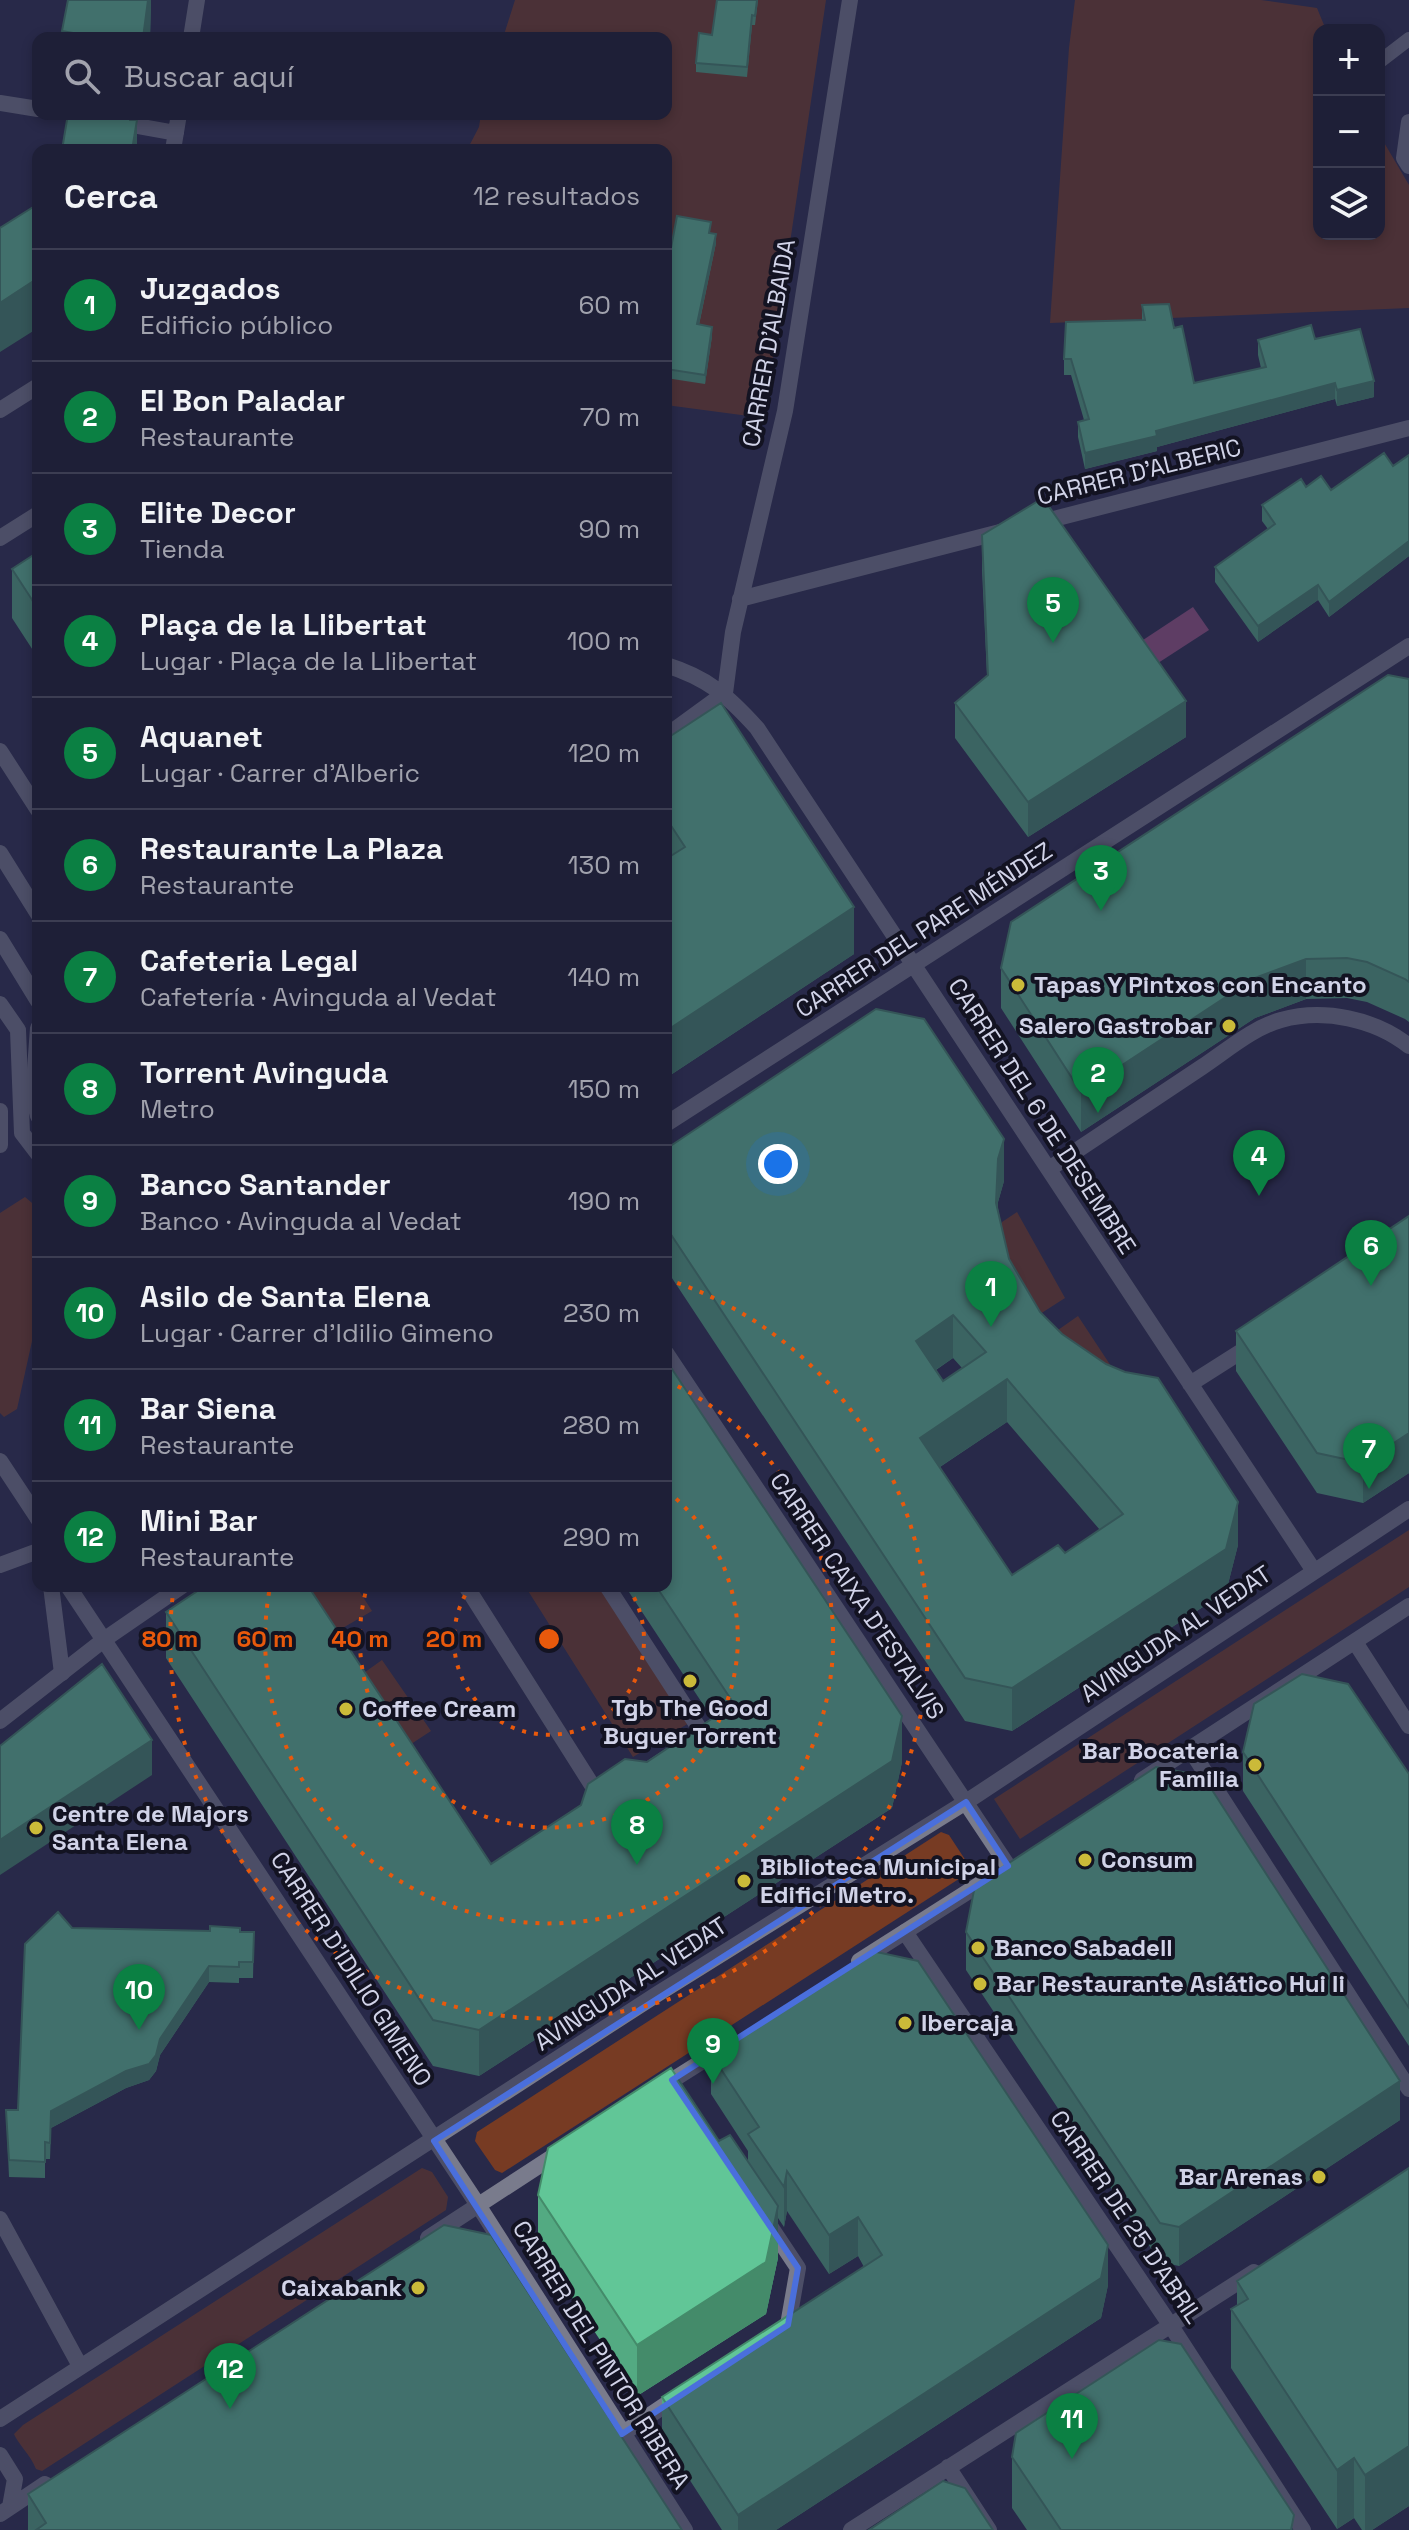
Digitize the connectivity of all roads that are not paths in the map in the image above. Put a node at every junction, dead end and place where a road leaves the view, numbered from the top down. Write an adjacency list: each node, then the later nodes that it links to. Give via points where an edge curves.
1 (197, 0): 3 (street)
2 (850, 0): 18 (street, CARRER D'ALBAIDA, via 785,411)
3 (192, 32)
4 (1409, 39): 5 (lane)
5 (1385, 57)
6 (0, 103): 7 (street)
7 (32, 108)
8 (100, 120): 11 (street)
9 (178, 120): 11 (street)
10 (1409, 122): 12 (street)
11 (174, 142)
12 (1407, 162)
13 (32, 390): 14 (street)
14 (0, 410)
15 (1409, 428): 18 (street, CARRER D'ALBERIC)
16 (32, 518): 17 (street)
17 (0, 538)
18 (740, 599): 21 (street, CARRER D'ALBAIDA)
19 (1409, 646): 28 (street, CARRER DEL PARE MÉNDEZ)
20 (672, 667): 21 (street, CARRER DEL 6 DE DESEMBRE)
21 (725, 693): 22 (street); 28 (street, CARRER DEL 6 DE DESEMBRE, via 757,728)
22 (672, 732)
23 (0, 751): 24 (street)
24 (32, 801)
25 (0, 853): 26 (street)
26 (32, 904)
27 (0, 939): 29 (street)
28 (914, 966): 33 (street, CARRER DEL PARE MÉNDEZ); 36 (street, CARRER DEL 6 DE DESEMBRE)
29 (32, 991)
30 (0, 1004): 35 (street, via 18,1030 22,1133)
31 (1409, 1046): 36 (street, via 1357,1019 1320,1015 1280,1020)
32 (0, 1111): 34 (street)
33 (672, 1120)
34 (0, 1145)
35 (32, 1146)
36 (1049, 1169): 39 (street, CARRER DEL 6 DE DESEMBRE)
37 (1272, 1332): 39 (street)
38 (672, 1362): 60 (street, CARRER CAIXA D'ESTALVIS)
39 (1190, 1384): 45 (street, CARRER DEL 6 DE DESEMBRE)
40 (0, 1461): 41 (street)
41 (32, 1507)
42 (1409, 1509): 45 (street, AVINGUDA AL VEDAT)
43 (32, 1553): 44 (street)
44 (0, 1565)
45 (1314, 1571): 60 (street, AVINGUDA AL VEDAT)
46 (52, 1592): 54 (street)
47 (72, 1592): 52 (street, CARRER D'IDILIO GIMENO)
48 (173, 1592): 52 (street)
49 (470, 1592): 61 (street)
50 (611, 1592): 58 (street, via 706,1739)
51 (1409, 1606): 53 (street)
52 (105, 1639): 54 (street); 68 (street, CARRER D'IDILIO GIMENO)
53 (1355, 1642): 56 (street); 57 (street)
54 (62, 1673): 55 (street)
55 (0, 1721)
56 (1409, 1726)
57 (1190, 1749): 59 (street); 65 (street)
58 (685, 1753)
59 (1125, 1790)
60 (966, 1802): 62 (street, CARRER CAIXA D'ESTALVIS, via 1015,1862); 68 (street, AVINGUDA AL VEDAT)
61 (605, 1806)
62 (905, 1932): 63 (street); 74 (street, CARRER DE 25 D'ABRIL)
63 (840, 1973)
64 (736, 2039): 66 (street, via 676,2086)
65 (1409, 2089)
66 (646, 2097)
67 (581, 2139): 69 (street)
68 (434, 2141): 69 (street, CARRER D'IDILIO GIMENO); 76 (street, AVINGUDA AL VEDAT)
69 (478, 2205): 72 (street); 79 (street, CARRER DEL PINTOR RIBERA)
70 (756, 2205): 75 (street, via 798,2268 788,2325)
71 (0, 2219): 76 (street)
72 (411, 2248)
73 (1263, 2266): 74 (street)
74 (1171, 2326): 81 (street); 87 (street, CARRER DE 25 D'ABRIL)
75 (763, 2342)
76 (80, 2366): 78 (street, AVINGUDA AL VEDAT)
77 (698, 2383): 79 (street)
78 (0, 2419)
79 (622, 2434): 84 (street, CARRER DEL PINTOR RIBERA)
80 (0, 2455): 83 (street, via 15,2479)
81 (948, 2467): 85 (street); 86 (street)
82 (64, 2472): 83 (street)
83 (5, 2511)
84 (685, 2530)
85 (851, 2530)
86 (989, 2530)
87 (1303, 2530)

